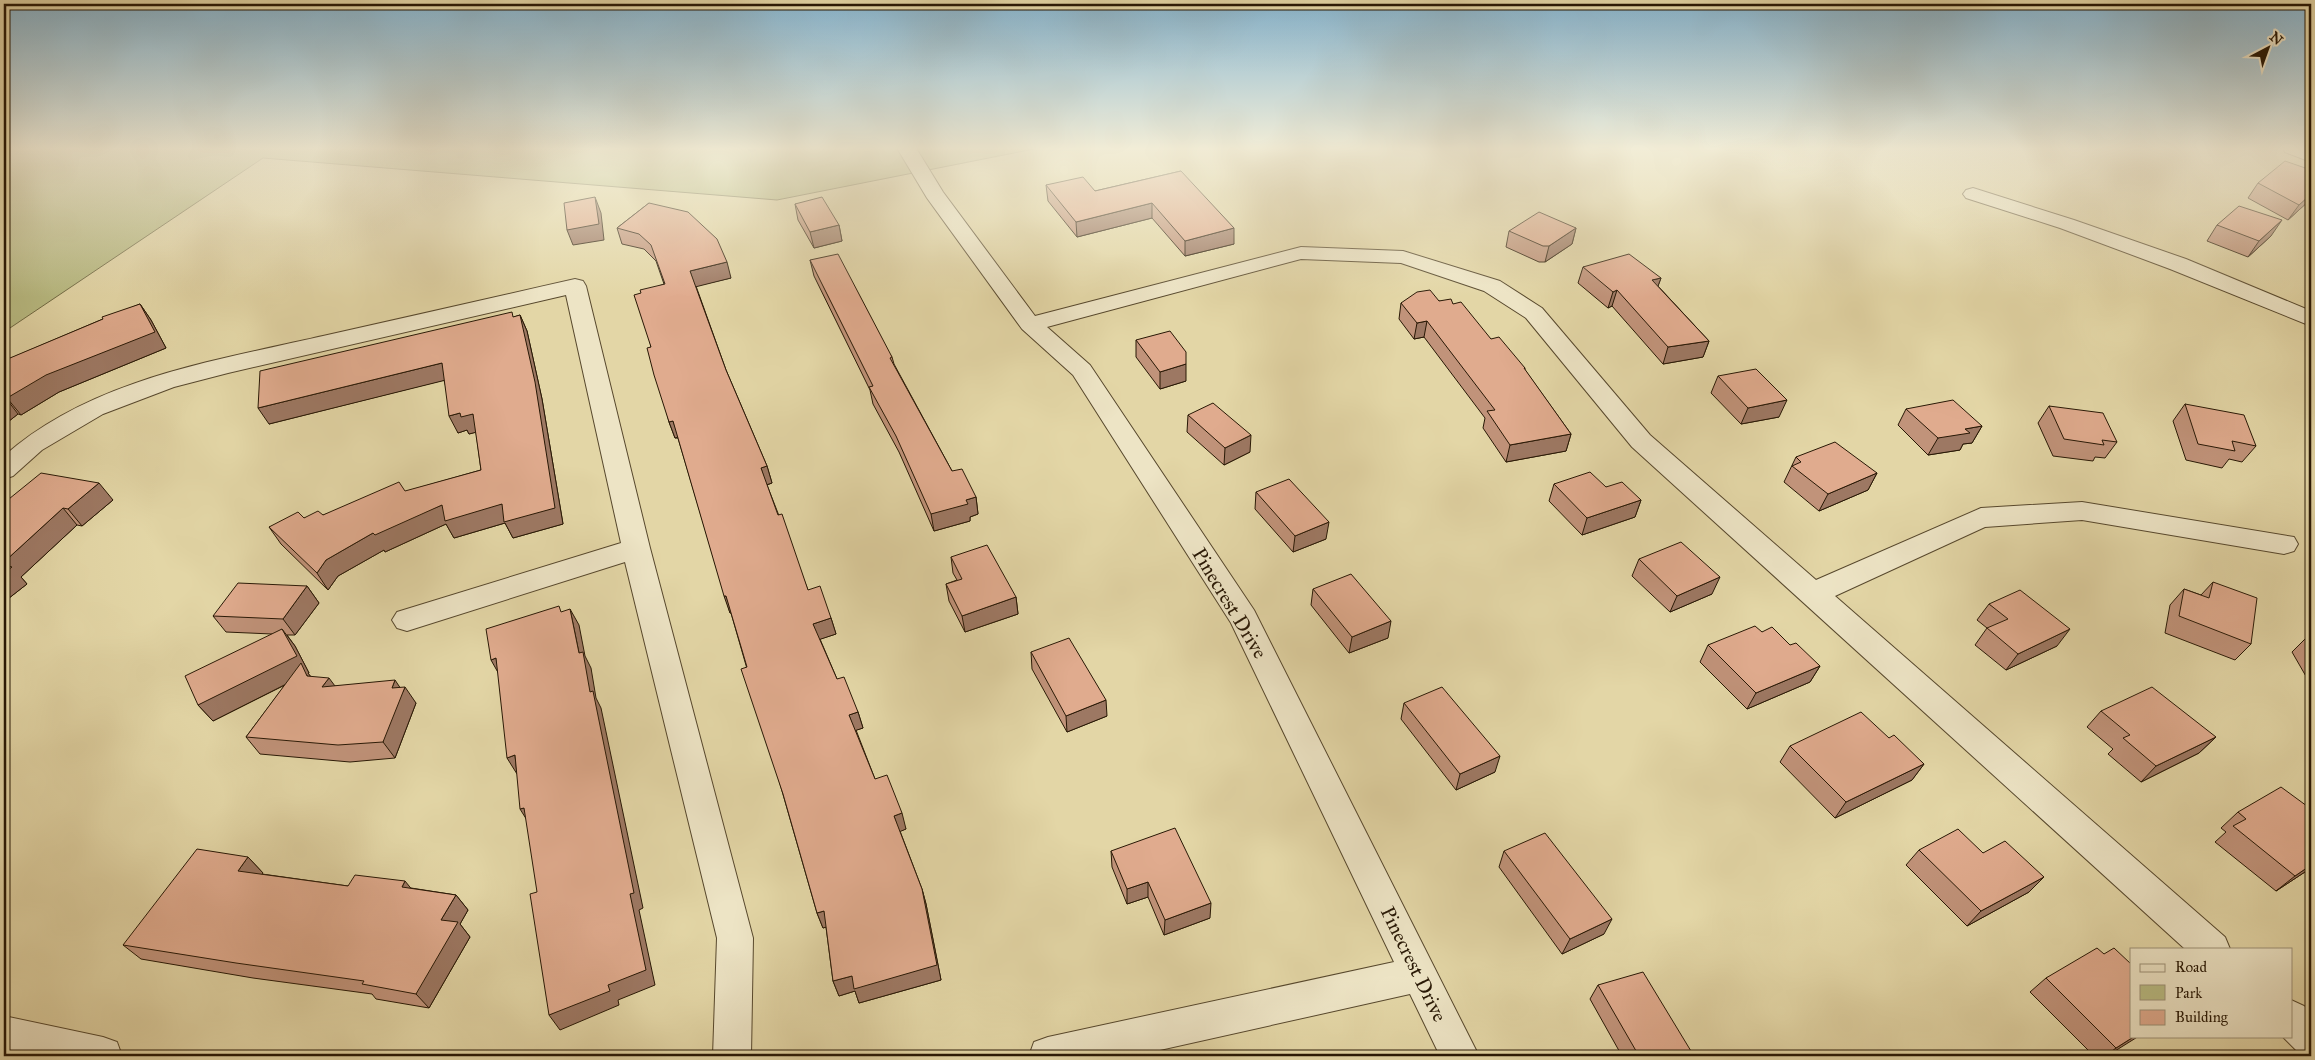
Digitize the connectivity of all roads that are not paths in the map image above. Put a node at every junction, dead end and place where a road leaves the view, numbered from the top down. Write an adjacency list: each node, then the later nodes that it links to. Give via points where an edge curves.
1 (937, 197): 4 (street, Pinecrest Drive)
2 (1984, 197): 3 (street, via 2178,264)
3 (2311, 319)
4 (1030, 324): 8 (street, via 1301,253 1403,257 1492,286 1534,314 1641,441); 11 (street, Pinecrest Drive, via 1082,370 1244,618)
5 (4, 470): 7 (street, via 33,444 94,408 165,382 575,286)
6 (2284, 544): 8 (street, via 2082,511 1980,518)
7 (636, 548): 9 (street); 16 (street, via 735,938)
8 (1813, 594): 10 (street)
9 (407, 620)
10 (2211, 948)
11 (1419, 974): 17 (street); 18 (street, Pinecrest Drive)
12 (2292, 1020): 14 (street)
13 (4, 1034): 15 (street)
14 (2311, 1037)
15 (103, 1056)
16 (732, 1056)
17 (1048, 1056)
18 (1460, 1056)

